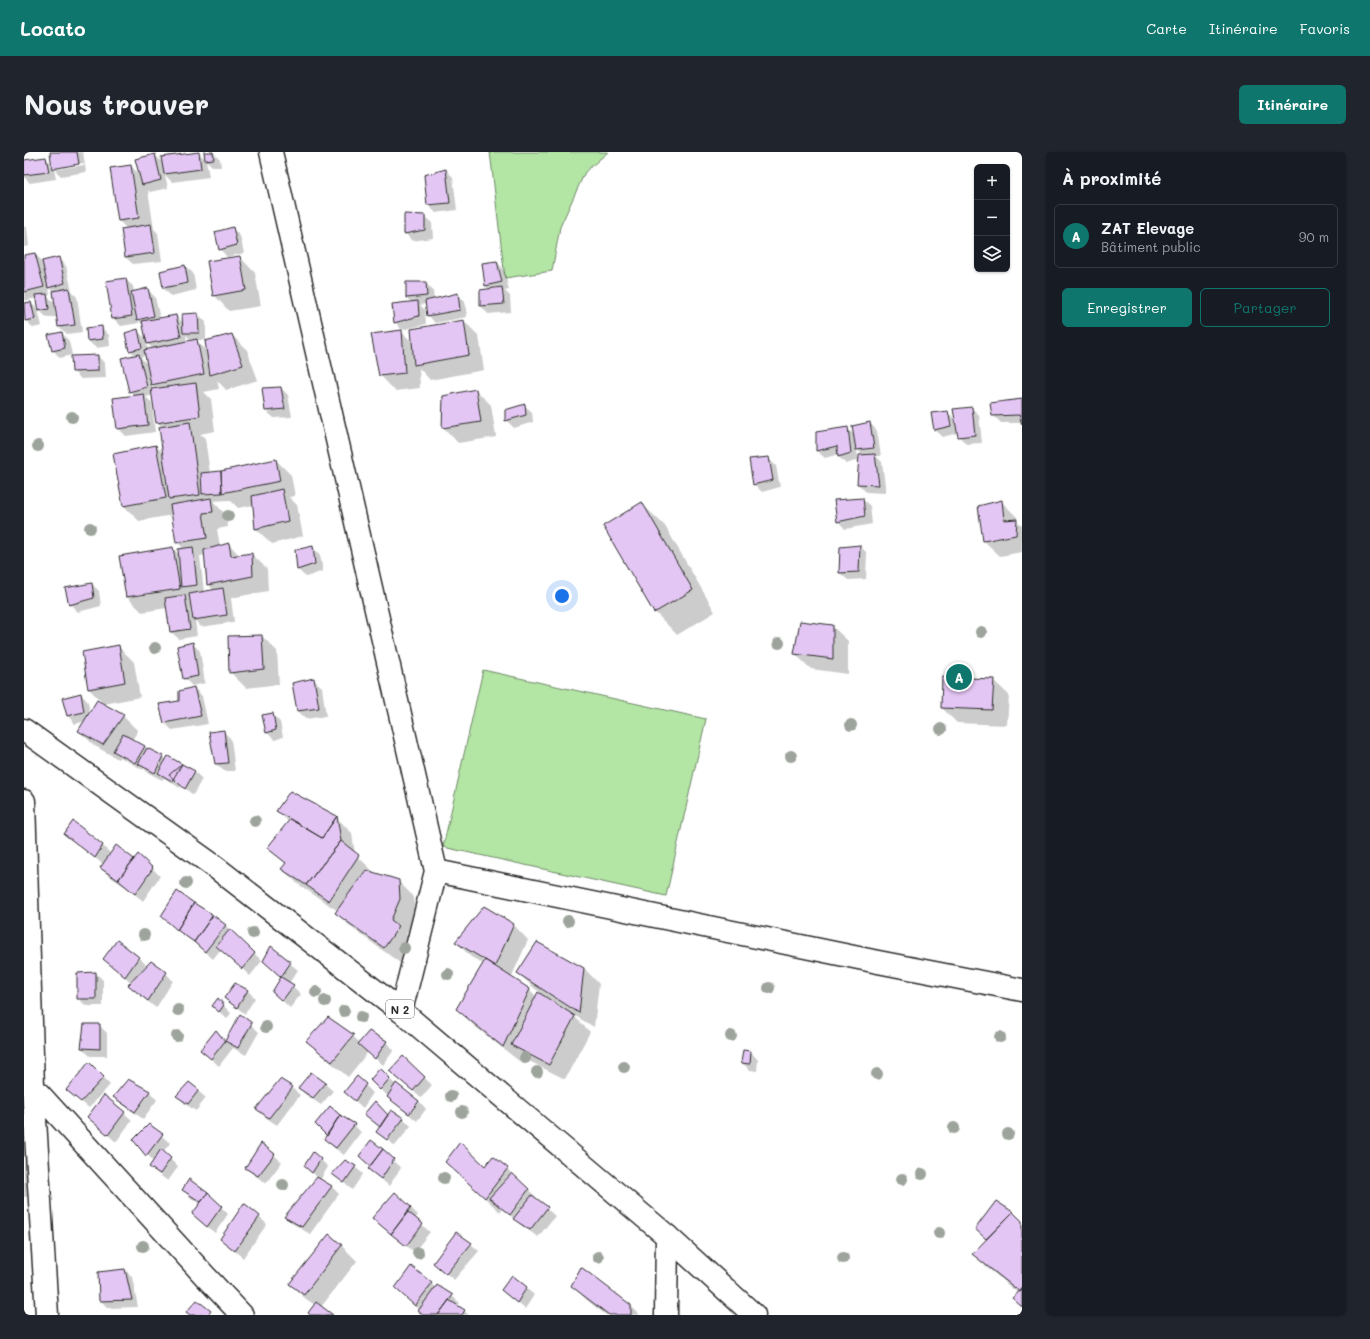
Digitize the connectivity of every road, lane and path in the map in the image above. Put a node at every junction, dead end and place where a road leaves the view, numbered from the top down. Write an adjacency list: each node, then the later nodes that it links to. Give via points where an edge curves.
1 (271, 152): 4 (street)
2 (24, 730): 6 (street, N 2, via 214,866)
3 (24, 801): 7 (street)
4 (436, 872): 5 (street); 6 (street)
5 (1022, 990)
6 (401, 1011): 8 (street, N 2)
7 (29, 1083): 10 (street); 11 (street)
8 (667, 1236): 9 (street); 12 (street, N 2)
9 (667, 1314)
10 (47, 1315)
11 (242, 1315)
12 (754, 1315)

